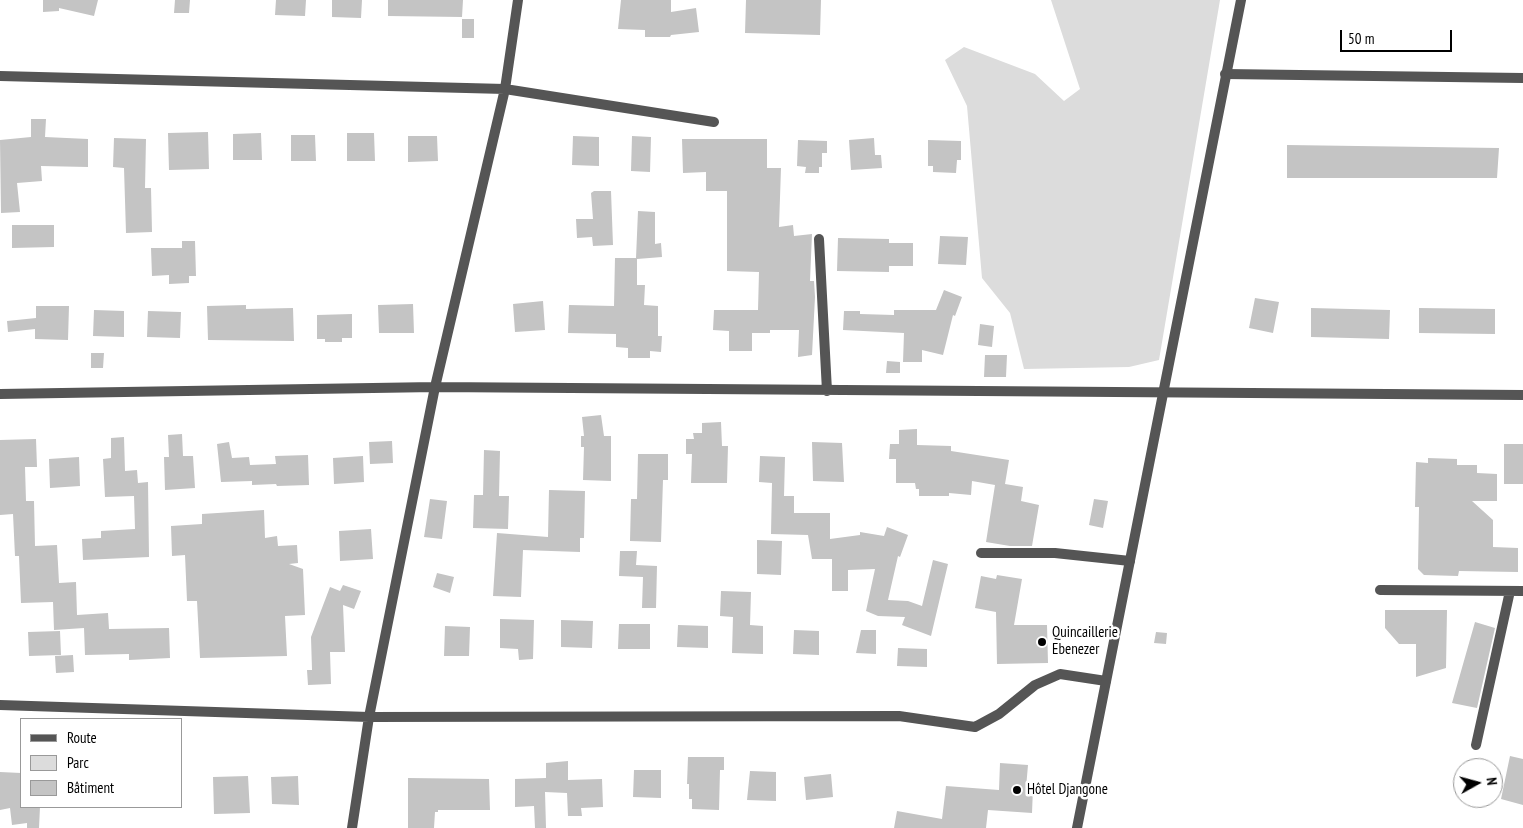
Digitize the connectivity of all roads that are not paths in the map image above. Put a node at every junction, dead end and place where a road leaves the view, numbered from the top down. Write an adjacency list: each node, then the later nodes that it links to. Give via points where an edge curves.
1 (518, 0): 6 (street)
2 (1241, 0): 3 (street)
3 (1225, 74): 5 (street); 12 (street)
4 (0, 76): 6 (street)
5 (1523, 78)
6 (505, 89): 7 (street); 9 (street)
7 (714, 122)
8 (819, 239): 10 (street)
9 (435, 387): 10 (street); 11 (street); 21 (street)
10 (826, 390): 12 (street)
11 (0, 394)
12 (1163, 394): 13 (street); 15 (street)
13 (1523, 396)
14 (981, 553): 15 (street, via 1055,554)
15 (1130, 561): 19 (street)
16 (1380, 590): 17 (street)
17 (1510, 591): 18 (street); 22 (street)
18 (1523, 591)
19 (1106, 681): 21 (street, via 1060,674 1035,685 999,714 976,727 899,716); 24 (street)
20 (0, 705): 21 (street)
21 (369, 717): 23 (street)
22 (1476, 745)
23 (352, 828)
24 (1077, 828)

